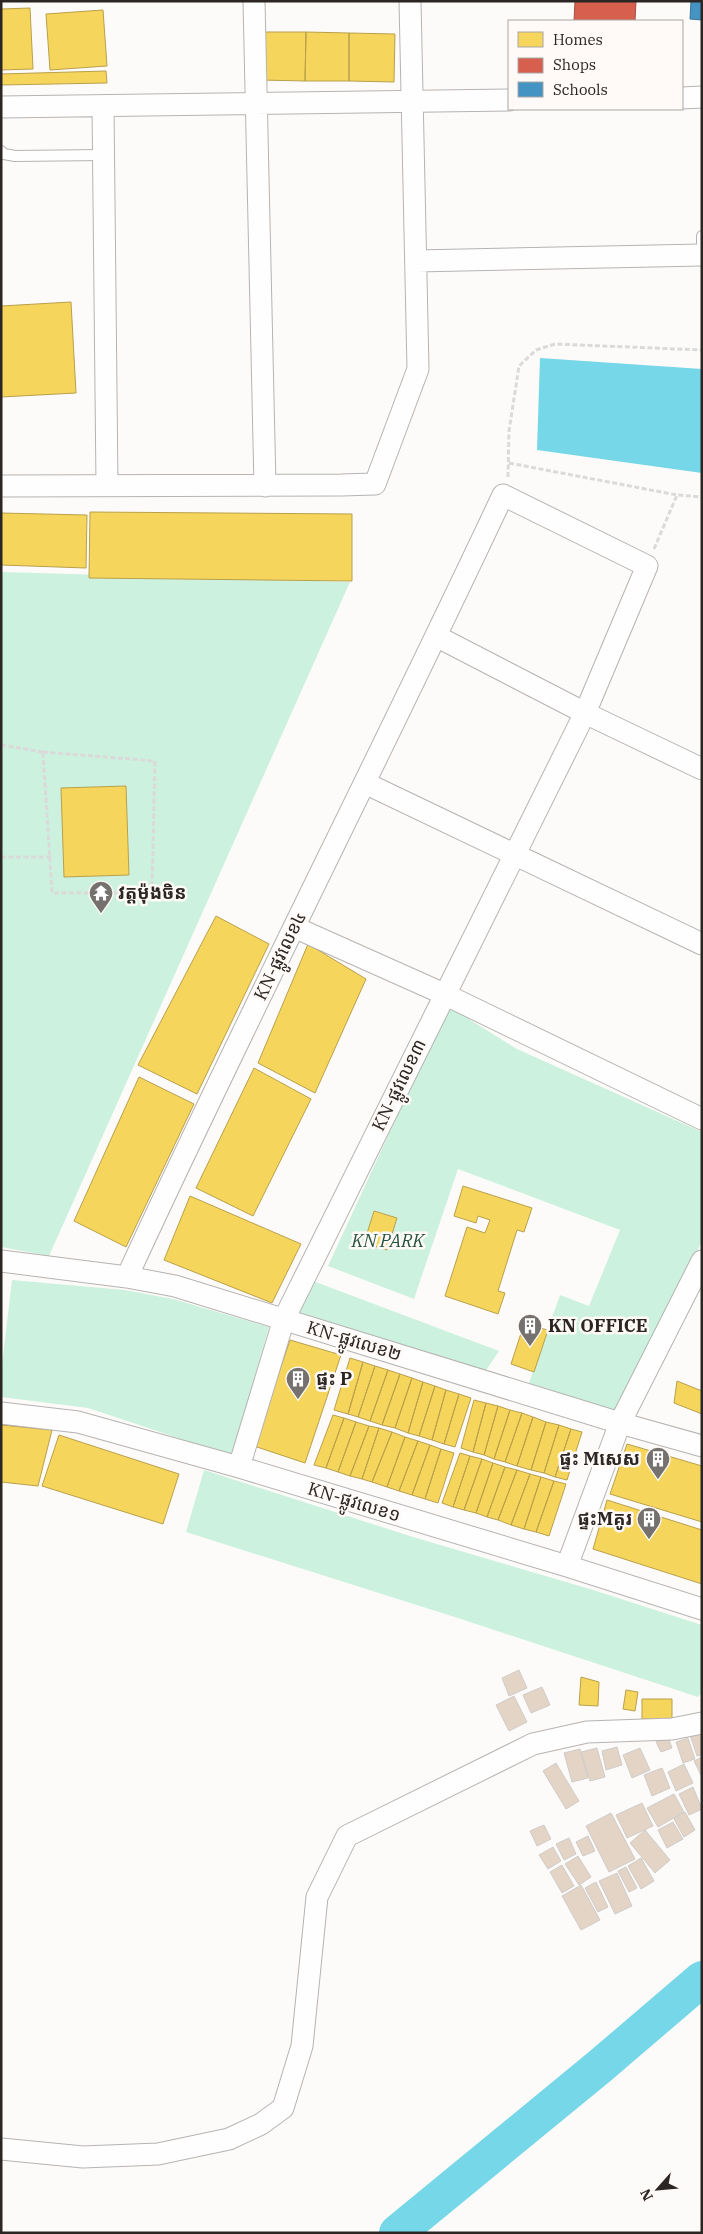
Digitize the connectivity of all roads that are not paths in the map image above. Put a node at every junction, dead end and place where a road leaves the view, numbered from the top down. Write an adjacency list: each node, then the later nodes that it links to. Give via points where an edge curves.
1 (254, 1): 7 (street)
2 (410, 1): 6 (street)
3 (702, 97): 4 (street)
4 (683, 98)
5 (508, 100): 6 (street)
6 (411, 102): 7 (street); 14 (street)
7 (255, 104): 8 (street); 17 (street)
8 (103, 106): 9 (street); 11 (street)
9 (1, 108)
10 (1, 151): 11 (lane, via 14,156)
11 (103, 155): 16 (street)
12 (702, 236): 13 (lane)
13 (702, 255): 14 (street)
14 (416, 261): 17 (street, via 418,369 375,484)
15 (1, 486): 16 (street)
16 (108, 486): 17 (street)
17 (264, 486)
18 (647, 566): 19 (street, KN-ផ្លូវលេខ៤, via 503,495); 20 (street, KN-ផ្លូវលេខ៣)
19 (436, 636): 20 (street); 22 (street, KN-ផ្លូវលេខ៤)
20 (585, 713): 21 (street); 23 (street, KN-ផ្លូវលេខ៣)
21 (702, 769)
22 (365, 783): 23 (street); 24 (street, KN-ផ្លូវលេខ៤)
23 (514, 854): 25 (street); 26 (street, KN-ផ្លូវលេខ៣)
24 (294, 927): 26 (street); 30 (street, KN-ផ្លូវលេខ៤)
25 (702, 944)
26 (444, 994): 27 (street); 31 (street, KN-ផ្លូវលេខ៣)
27 (702, 1119)
28 (1, 1261): 30 (street, KN-ផ្លូវលេខ២)
29 (702, 1261): 33 (street)
30 (127, 1277): 31 (street, KN-ផ្លូវលេខ២, via 175,1286)
31 (284, 1320): 33 (street, KN-ផ្លូវលេខ២); 35 (street, KN-ផ្លូវលេខ៣)
32 (1, 1412): 35 (street, KN-ផ្លូវលេខ១, via 78,1422)
33 (620, 1423): 34 (street, KN-ផ្លូវលេខ២); 36 (street)
34 (702, 1446)
35 (240, 1468): 36 (street, KN-ផ្លូវលេខ១)
36 (567, 1566): 37 (street, KN-ផ្លូវលេខ១)
37 (702, 1609)
38 (702, 1723): 39 (street, via 672,1730 587,1732 533,1744 347,1836 317,1897 302,2046 283,2108 261,2124 229,2139 158,2154 83,2157)
39 (1, 2149)

